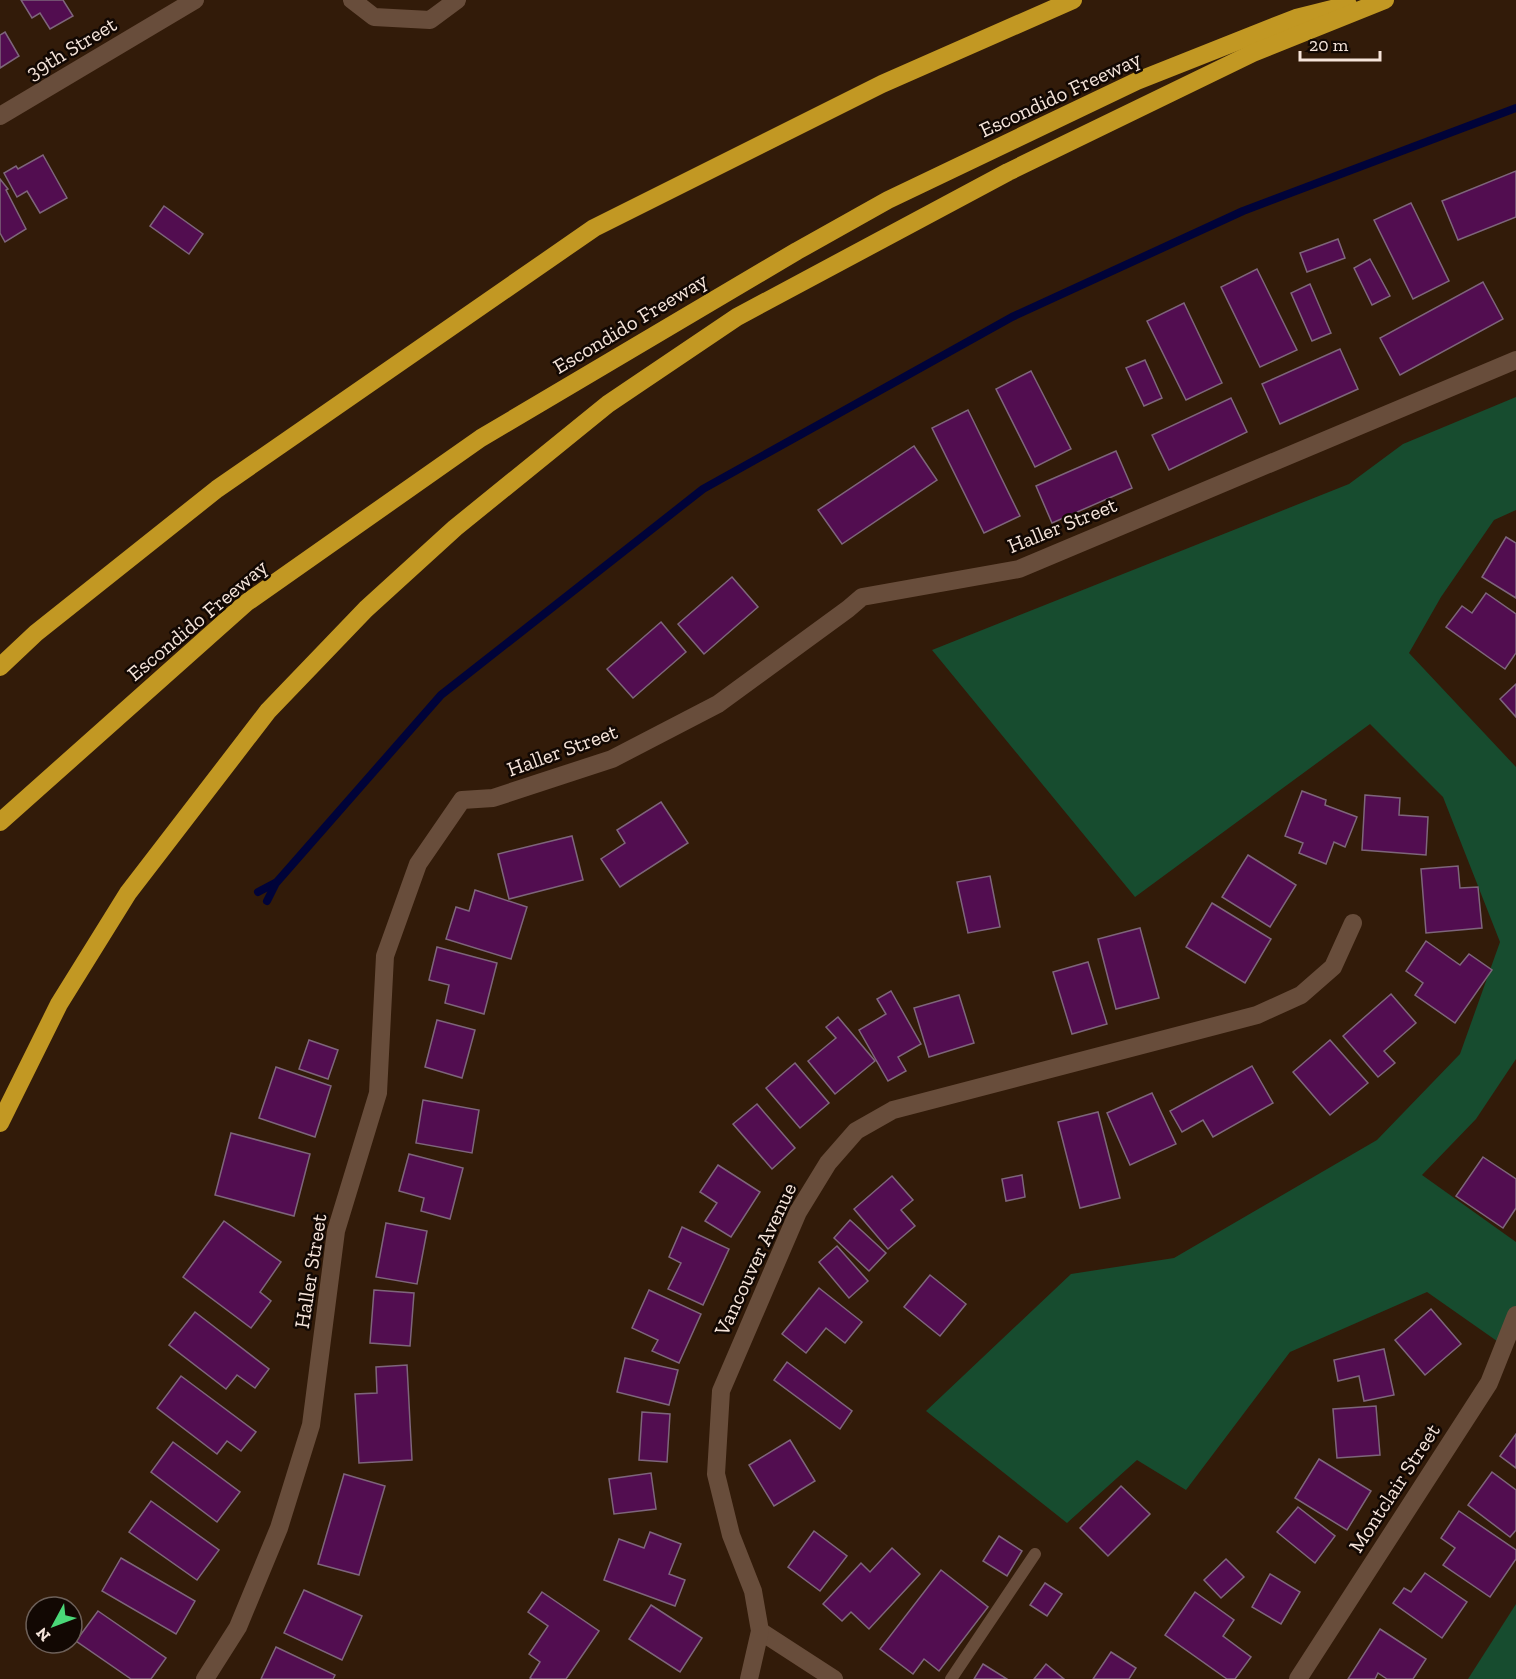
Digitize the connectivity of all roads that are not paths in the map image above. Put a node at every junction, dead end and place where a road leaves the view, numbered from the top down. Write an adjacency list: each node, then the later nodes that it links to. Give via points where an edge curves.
1 (195, 0): 7 (street, 39th Street)
2 (352, 0): 3 (street, via 374,17 430,20)
3 (458, 0)
4 (1073, 0): 9 (highway, via 882,84 594,228 217,489 36,633)
5 (1365, 0): 10 (highway, Escondido Freeway, via 1296,18 1137,81 888,200 480,438 246,603)
6 (1385, 0): 12 (highway, via 1252,53 1008,172 737,317 608,404 455,528 366,609 268,711 128,893 59,1004)
7 (0, 116)
8 (1516, 360): 16 (street, Haller Street, via 1019,569 862,597 718,704 612,759 494,798 462,801 418,864 385,956 378,1094 336,1231 312,1425 279,1528 238,1627)
9 (0, 668)
10 (0, 822)
11 (1353, 923): 15 (street, Vancouver Avenue, via 1333,967 1300,995 1268,1010 893,1110 856,1131 828,1163 798,1212 721,1391 716,1474 731,1535 753,1591)
12 (0, 1123)
13 (1516, 1315): 20 (street, Montclair Street, via 1489,1383)
14 (1035, 1554): 19 (lane)
15 (760, 1631): 17 (street, Vancouver Avenue); 18 (street)
16 (205, 1679)
17 (749, 1679)
18 (834, 1679)
19 (951, 1679)
20 (1298, 1679)

